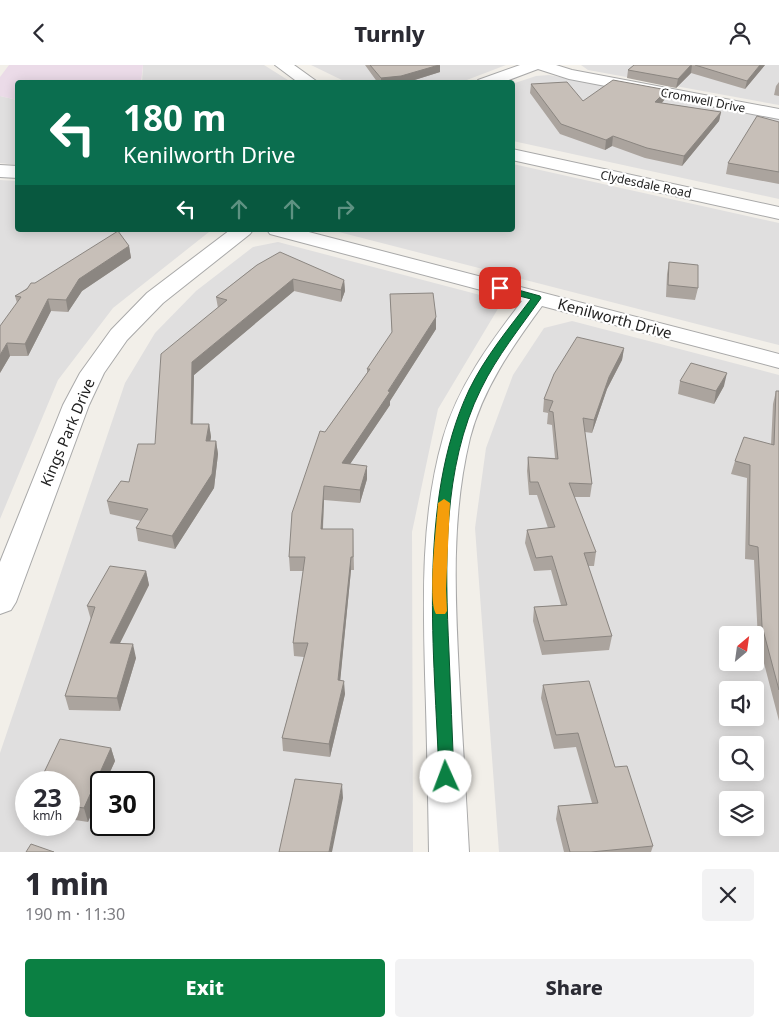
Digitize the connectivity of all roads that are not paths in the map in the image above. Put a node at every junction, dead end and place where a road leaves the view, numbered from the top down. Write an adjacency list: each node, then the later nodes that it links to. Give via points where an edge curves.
1 (283, 65): 4 (street)
2 (535, 65): 5 (street)
3 (540, 65): 6 (street, Cromwell Drive, via 569,75)
4 (306, 80)
5 (492, 80)
6 (779, 114)
7 (515, 155): 10 (street, Clydesdale Road)
8 (0, 171): 9 (street)
9 (15, 172)
10 (779, 213)
11 (240, 232): 15 (street, Kings Park Drive, via 155,298 119,335 92,373 76,405)
12 (286, 232): 13 (street, Kenilworth Drive)
13 (536, 298): 14 (street, Kenilworth Drive); 16 (street, via 494,355 474,390 457,437 443,508 439,589)
14 (779, 361)
15 (0, 602)
16 (449, 852)

